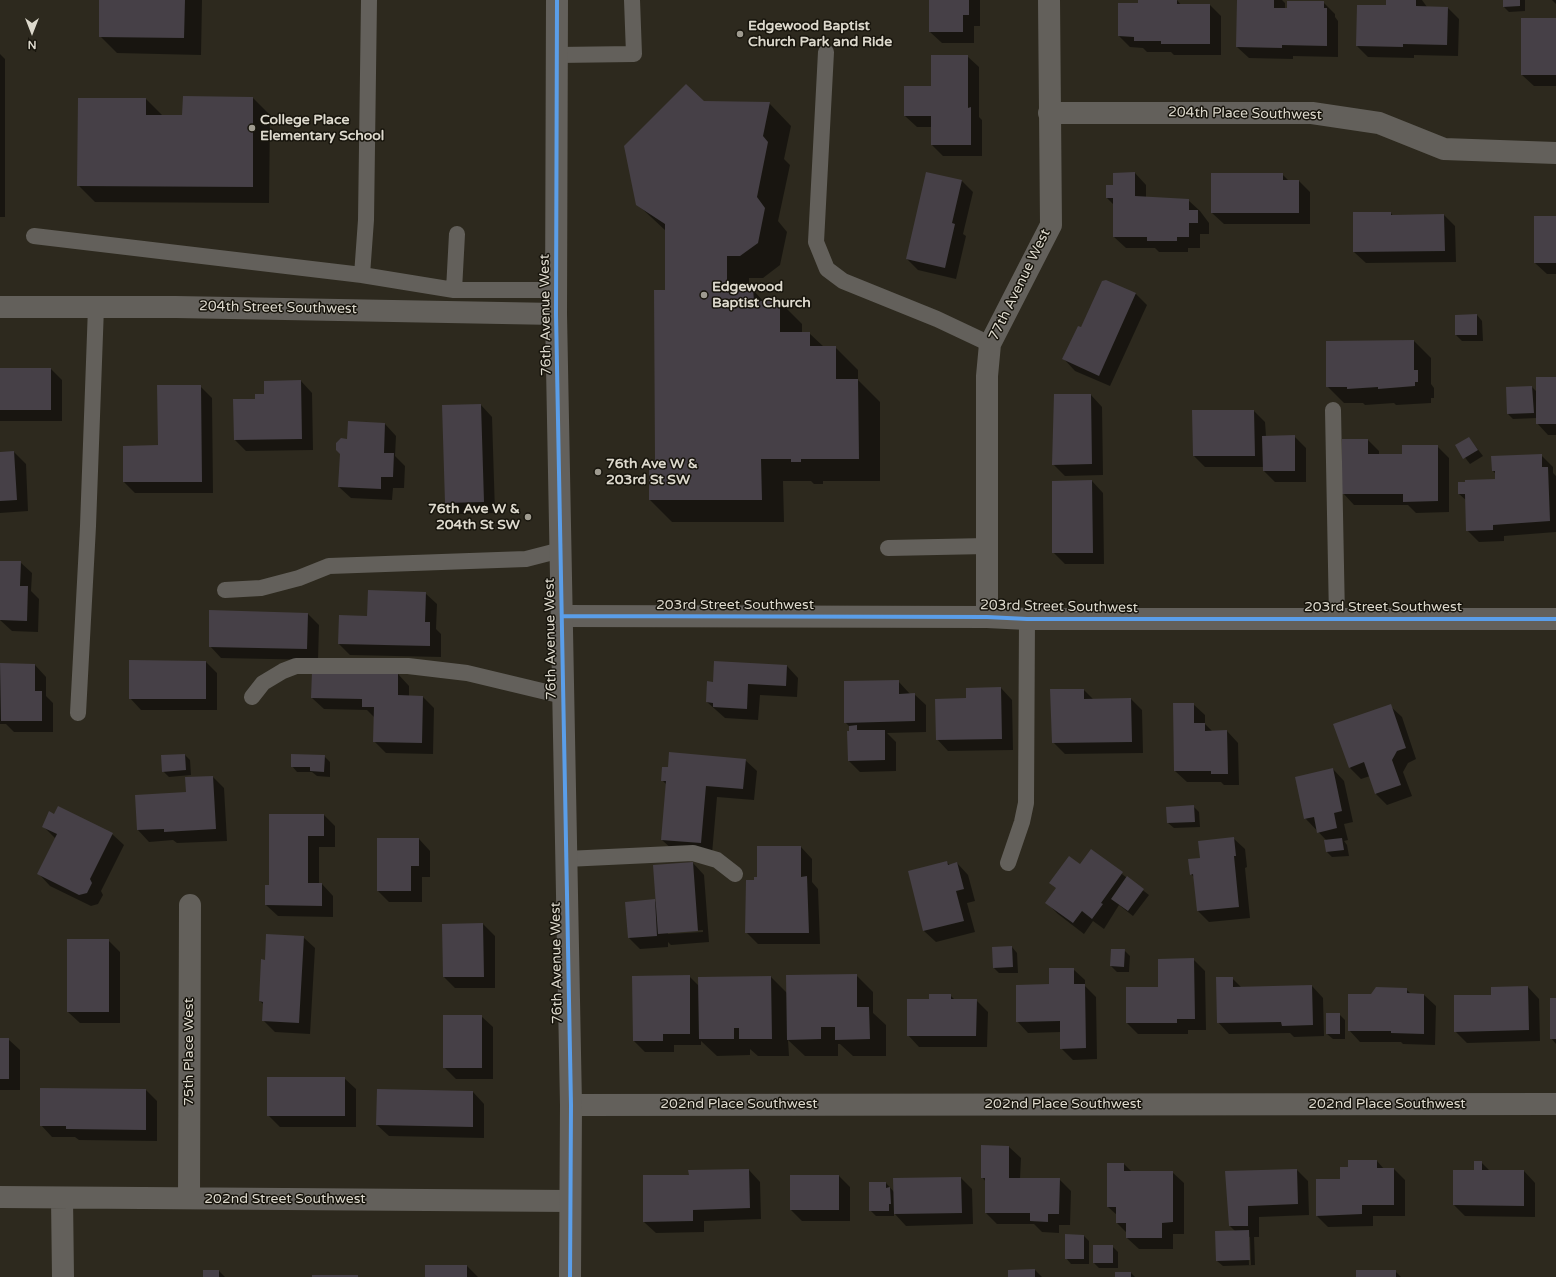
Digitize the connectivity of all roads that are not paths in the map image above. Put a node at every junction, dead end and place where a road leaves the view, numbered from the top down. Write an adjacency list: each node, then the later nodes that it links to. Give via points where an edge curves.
1 (369, 0): 11 (lane, via 366,220)
2 (557, 0): 6 (street, 76th Avenue West)
3 (632, 0): 6 (lane, via 634,54)
4 (1049, 0): 7 (street, 77th Avenue West)
5 (826, 52): 17 (lane, via 816,242 827,269 843,281)
6 (557, 54): 13 (street, 76th Avenue West)
7 (1049, 113): 8 (street, 204th Place Southwest, via 1312,113 1378,123 1444,149); 17 (street, 77th Avenue West, via 1051,225)
8 (1556, 152)
9 (457, 234): 12 (lane)
10 (34, 236): 11 (lane)
11 (362, 275): 12 (lane)
12 (454, 290): 13 (lane)
13 (556, 290): 16 (street, 76th Avenue West)
14 (96, 306): 15 (street, 204th Street Southwest); 16 (street, 204th Street Southwest); 30 (lane)
15 (0, 307)
16 (556, 314): 21 (street, 76th Avenue West)
17 (990, 344): 19 (street, 77th Avenue West, via 987,376)
18 (1333, 410): 25 (lane)
19 (987, 546): 20 (lane); 24 (street, 77th Avenue West)
20 (888, 548)
21 (561, 550): 22 (lane, via 526,559 329,566 299,578 261,588); 23 (street, 76th Avenue West)
22 (225, 590)
23 (562, 616): 24 (street, 203rd Street Southwest); 28 (street, 76th Avenue West)
24 (987, 617): 26 (street, 203rd Street Southwest)
25 (1337, 618): 26 (street, 203rd Street Southwest); 27 (street, 203rd Street Southwest)
26 (1027, 619): 32 (lane, via 1026,803)
27 (1556, 619)
28 (563, 696): 29 (lane, via 467,673 408,666 296,666 263,683); 31 (street, 76th Avenue West)
29 (252, 697)
30 (78, 713)
31 (566, 859): 33 (lane, via 693,853 717,860); 36 (street, 76th Avenue West)
32 (1008, 863)
33 (735, 874)
34 (190, 905): 39 (street, 75th Place West)
35 (1556, 1104): 36 (street, 202nd Place Southwest)
36 (571, 1105): 40 (street, 76th Avenue West)
37 (0, 1197): 38 (street, 202nd Street Southwest)
38 (62, 1198): 39 (street, 202nd Street Southwest); 41 (street)
39 (189, 1198): 40 (street, 202nd Street Southwest)
40 (570, 1200): 42 (street, 76th Avenue West)
41 (63, 1277)
42 (570, 1277)

